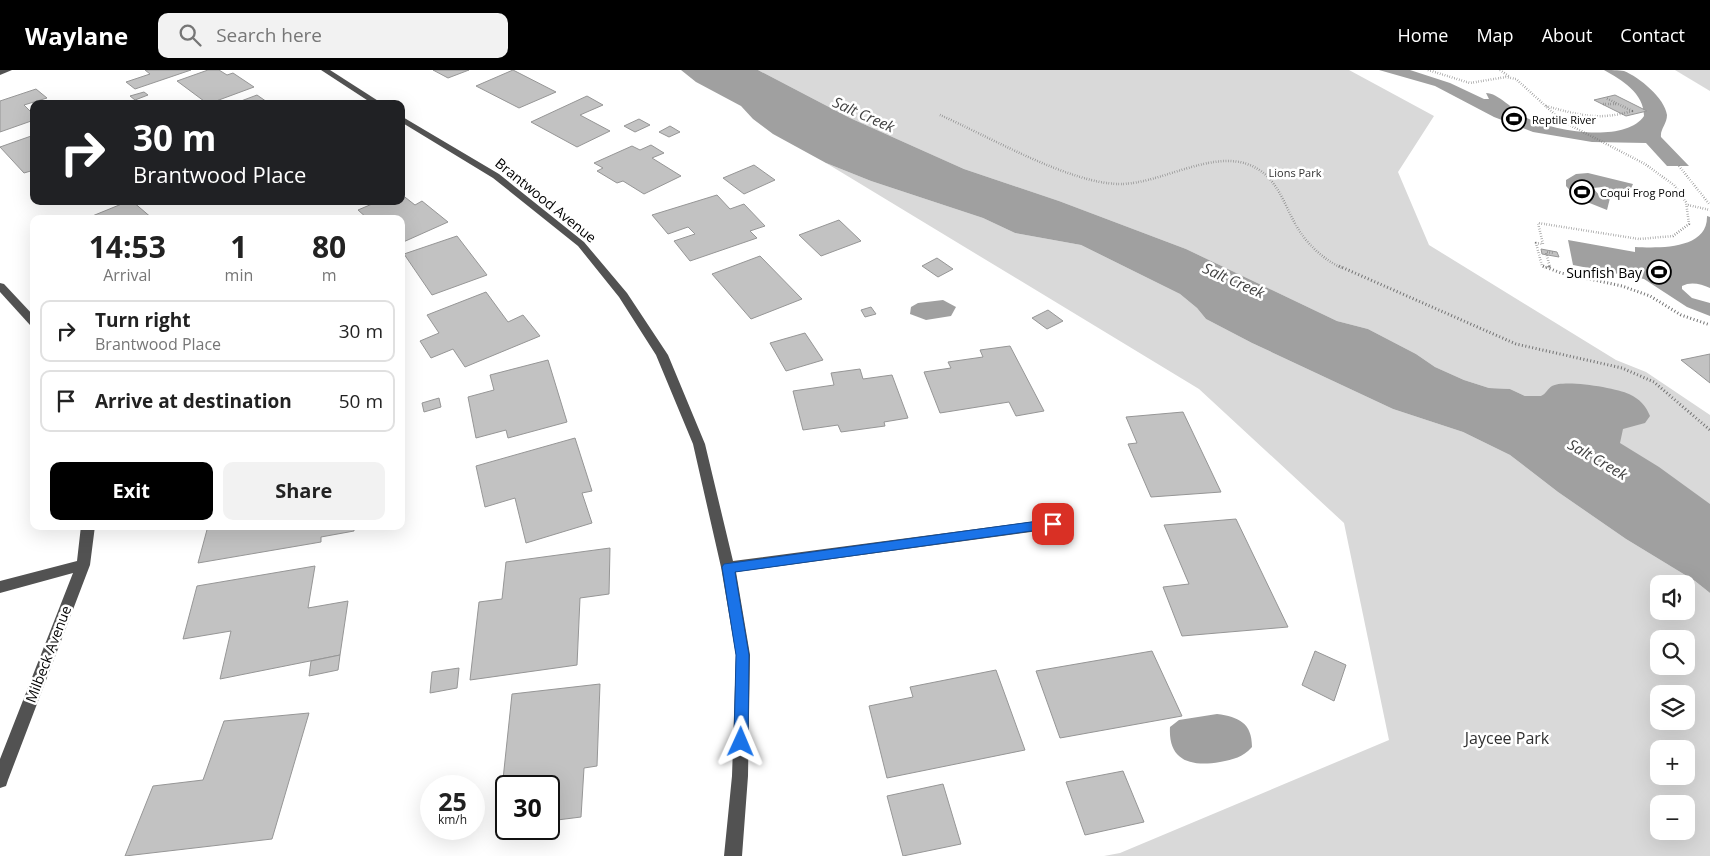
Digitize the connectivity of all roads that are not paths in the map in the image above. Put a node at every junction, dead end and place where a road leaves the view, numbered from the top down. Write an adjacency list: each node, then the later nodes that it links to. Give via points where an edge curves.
1 (8, 70): 3 (street)
2 (325, 70): 4 (street)
3 (0, 72)
4 (373, 100)
5 (405, 120): 11 (street, Brantwood Avenue, via 496,176 581,244 623,295 662,355 699,444)
6 (0, 286): 7 (street)
7 (30, 320)
8 (1053, 524): 11 (street)
9 (87, 530): 10 (street, Milbeck Avenue)
10 (83, 565): 12 (street); 13 (street, Milbeck Avenue)
11 (728, 567): 14 (street, Brantwood Avenue, via 743,655 740,776)
12 (0, 587)
13 (0, 780)
14 (733, 856)

